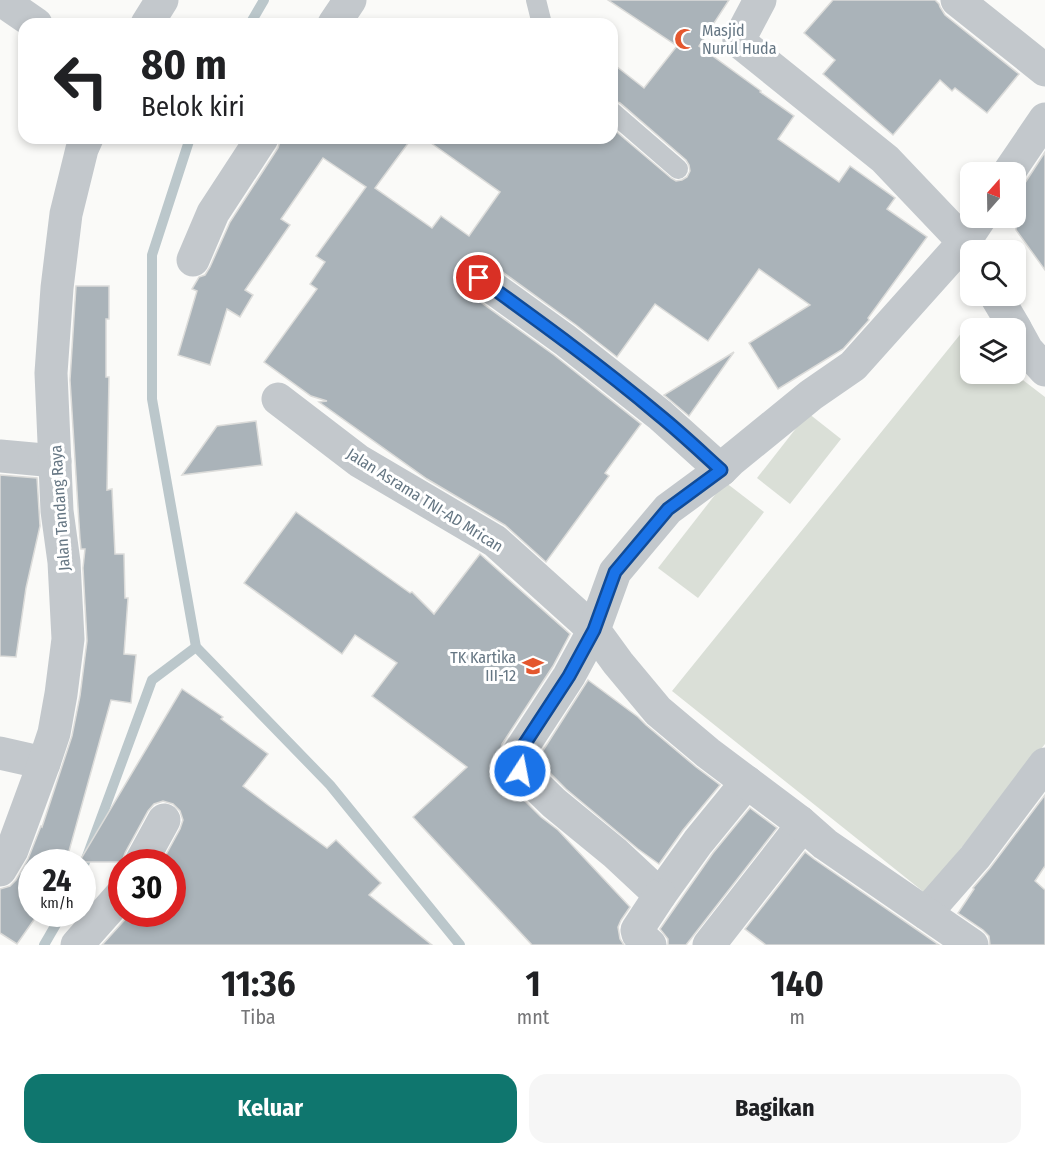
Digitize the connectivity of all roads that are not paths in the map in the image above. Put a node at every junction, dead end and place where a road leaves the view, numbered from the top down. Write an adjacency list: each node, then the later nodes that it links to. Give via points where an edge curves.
1 (1, 0): 7 (street)
2 (162, 0): 8 (street)
3 (350, 0): 9 (street)
4 (536, 0): 10 (lane)
5 (760, 0): 18 (street, via 739,40 742,44 885,159)
6 (957, 0): 11 (street)
7 (27, 18)
8 (151, 18)
9 (338, 18)
10 (540, 18)
11 (1045, 70)
12 (618, 117): 17 (lane)
13 (1045, 119): 16 (street)
14 (84, 144): 25 (street, Jalan Tandang Raya, via 66,214 57,288 51,373)
15 (258, 144): 19 (street, via 213,213)
16 (1017, 162)
17 (678, 169)
18 (972, 237): 26 (street, via 853,366 811,395)
19 (193, 260)
20 (479, 278): 26 (street, via 651,408)
21 (1026, 348): 22 (street)
22 (1045, 370)
23 (279, 399): 27 (street, Jalan Asrama TNI-AD Mrican, via 359,461 495,541)
24 (0, 456): 25 (street)
25 (56, 461): 29 (street, Jalan Tandang Raya, via 68,639 54,733)
26 (721, 470): 27 (street, via 668,509 615,572)
27 (594, 630): 31 (street, Jalan Asrama TNI-AD Mrican, via 658,711); 36 (street, via 518,754 517,763 520,771 554,803)
28 (0, 753): 29 (street)
29 (44, 763): 35 (street, Jalan Tandang Raya, via 12,850)
30 (1045, 764): 38 (street)
31 (747, 782): 33 (street, Jalan Asrama TNI-AD Mrican); 36 (street)
32 (164, 820): 34 (street)
33 (800, 822): 38 (street, Jalan Asrama TNI-AD Mrican, via 825,844); 41 (street, via 794,836)
34 (148, 849)
35 (0, 870)
36 (660, 895): 40 (street, via 637,930)
37 (108, 910): 39 (street)
38 (926, 914): 42 (street, Jalan Asrama TNI-AD Mrican)
39 (77, 945)
40 (650, 945)
41 (709, 945)
42 (972, 945)

